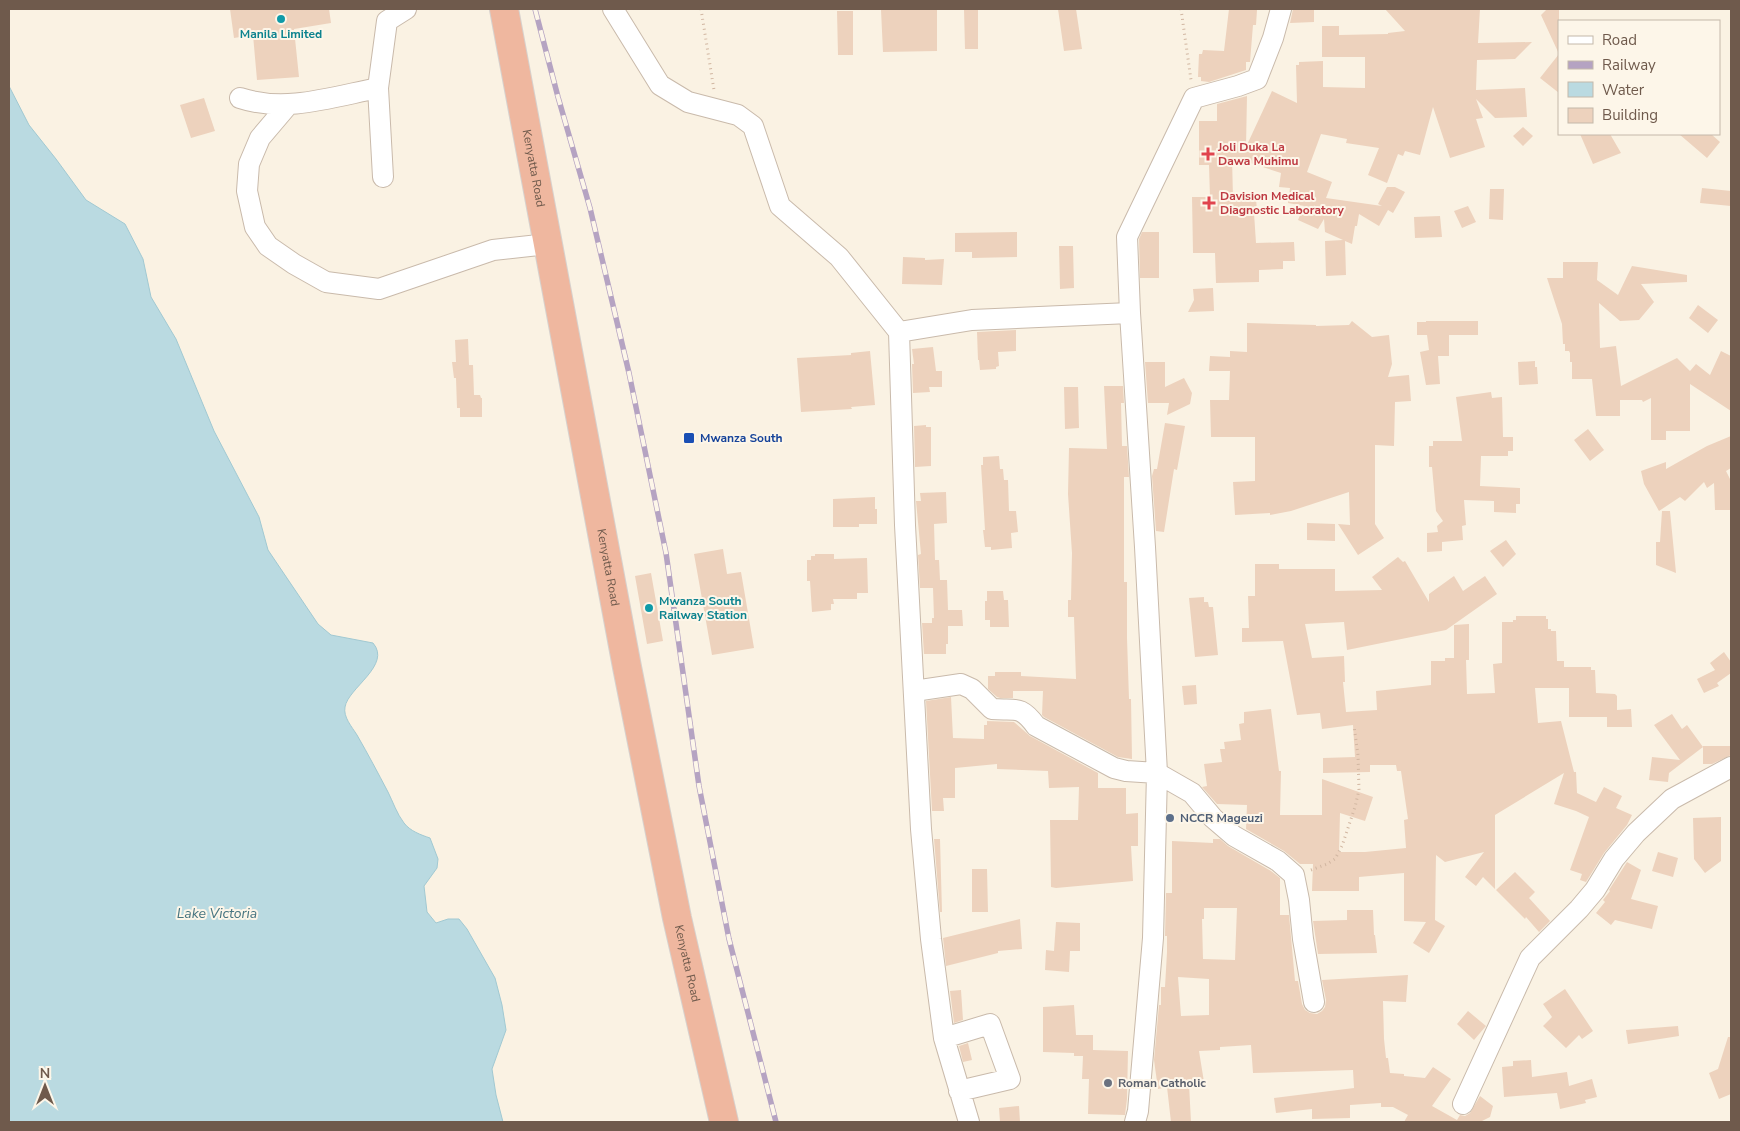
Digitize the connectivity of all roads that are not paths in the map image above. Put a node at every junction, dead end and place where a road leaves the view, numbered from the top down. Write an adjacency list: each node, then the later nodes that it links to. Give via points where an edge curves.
1 (406, 9): 5 (street, via 387,21)
2 (504, 9): 9 (highway, Kenyatta Road)
3 (613, 9): 11 (street, via 660,85 688,102 738,115 753,126 780,206 839,257)
4 (1281, 9): 10 (street, via 1257,79 1194,98 1127,236)
5 (378, 88): 7 (street); 8 (street)
6 (240, 98): 7 (street)
7 (288, 105): 9 (street, via 260,138 251,158 247,190 253,218 268,246 326,282 379,289 493,250)
8 (383, 177)
9 (548, 244): 19 (highway, Kenyatta Road, via 677,918)
10 (1130, 313): 11 (street, via 972,320); 14 (street)
11 (899, 332): 12 (street)
12 (914, 691): 14 (street, via 961,684 972,689 992,709 1017,709 1028,714 1036,726 1114,768); 16 (street, via 921,829)
13 (1731, 768): 18 (street, via 1672,799 1636,832 1595,890 1530,958)
14 (1157, 773): 15 (street, via 1192,793 1234,836 1278,861 1294,875); 21 (street, via 1153,938)
15 (1314, 1002)
16 (944, 1038): 17 (street); 17 (street, via 990,1024 1010,1079)
17 (959, 1091): 20 (street)
18 (1463, 1104)
19 (724, 1122)
20 (969, 1122)
21 (1135, 1122)

